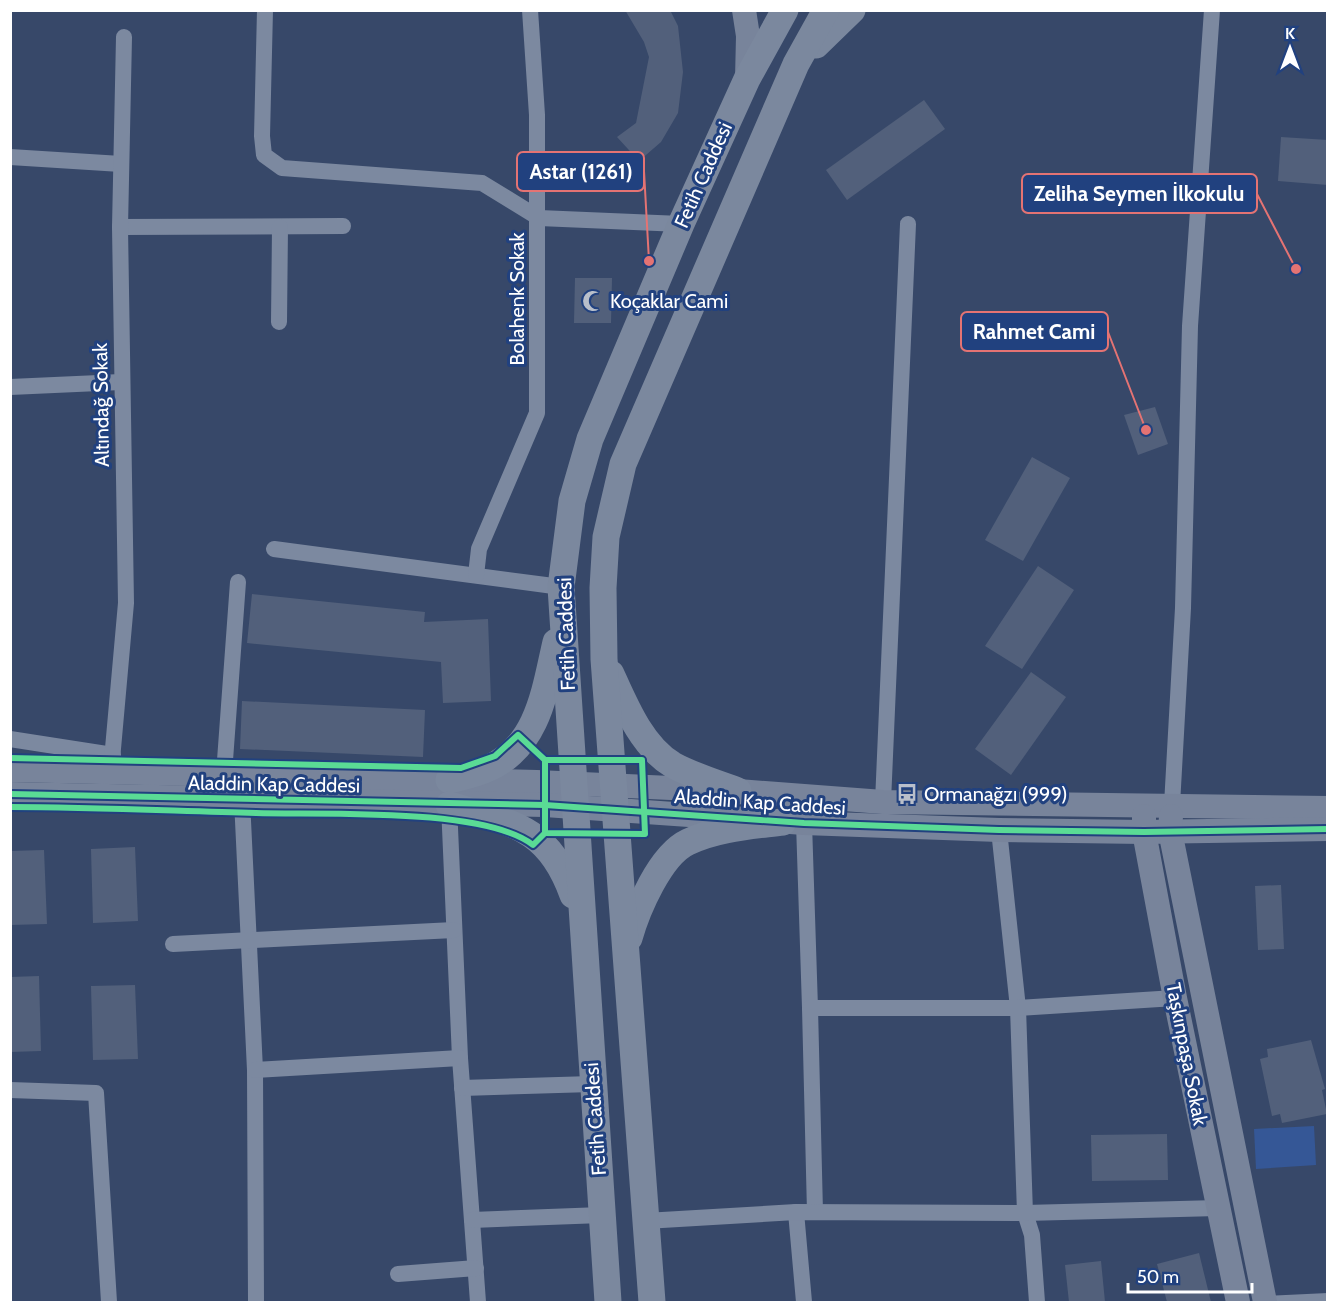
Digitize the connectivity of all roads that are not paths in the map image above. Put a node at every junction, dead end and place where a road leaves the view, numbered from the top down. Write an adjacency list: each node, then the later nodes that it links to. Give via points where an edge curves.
1 (265, 10): 13 (street, via 264,155 282,168 482,183)
2 (530, 10): 13 (street, Bolahenk Sokak)
3 (744, 10): 10 (street)
4 (785, 10): 10 (main road, Fetih Caddesi)
5 (826, 10): 9 (main road, Fetih Caddesi)
6 (852, 10): 9 (main road)
7 (1212, 10): 40 (street, via 1190,326 1183,608)
8 (124, 37): 12 (street, Altındağ Sokak)
9 (796, 64): 27 (main road, Fetih Caddesi, via 623,464 606,537)
10 (747, 79): 14 (main road, Fetih Caddesi)
11 (10, 156): 12 (street)
12 (121, 164): 17 (street, Altındağ Sokak)
13 (538, 218): 14 (street); 23 (street, Bolahenk Sokak, via 537,413 479,549)
14 (681, 224): 25 (main road, Fetih Caddesi, via 590,439 572,501)
15 (908, 224): 38 (street)
16 (343, 226): 18 (street)
17 (120, 227): 18 (street); 20 (street, Altındağ Sokak)
18 (280, 227): 19 (street)
19 (279, 322)
20 (121, 382): 21 (street); 29 (street, Altındağ Sokak, via 126,603)
21 (10, 387)
22 (274, 549): 23 (street)
23 (476, 575): 25 (street)
24 (238, 582): 31 (street)
25 (561, 587): 26 (main road, Fetih Caddesi)
26 (562, 615): 33 (main road, via 542,705 531,731 514,750); 35 (main road, Fetih Caddesi)
27 (604, 659): 32 (main road, via 625,706 650,745 672,764); 36 (main road, Fetih Caddesi)
28 (10, 739): 29 (street)
29 (112, 763): 30 (street, Aladdin Kap Caddesi); 31 (street, Aladdin Kap Caddesi)
30 (10, 770)
31 (224, 774): 33 (street, Aladdin Kap Caddesi)
32 (738, 791): 36 (street, Aladdin Kap Caddesi); 38 (street, Aladdin Kap Caddesi)
33 (449, 793): 35 (street, Aladdin Kap Caddesi); 37 (street, Aladdin Kap Caddesi); 47 (main road, via 538,837 559,861); 48 (street)
34 (10, 794): 37 (street, Aladdin Kap Caddesi)
35 (574, 796): 36 (street, Aladdin Kap Caddesi); 47 (main road, Fetih Caddesi)
36 (613, 798): 42 (street, Aladdin Kap Caddesi); 51 (main road, Fetih Caddesi)
37 (242, 800): 49 (street)
38 (883, 802): 39 (street, Aladdin Kap Caddesi)
39 (1145, 805): 40 (street, Aladdin Kap Caddesi); 46 (street, Taşkınpaşa Sokak)
40 (1172, 805): 41 (street, Aladdin Kap Caddesi); 45 (street)
41 (1328, 808)
42 (794, 823): 44 (street, Aladdin Kap Caddesi); 51 (main road, via 715,832 686,842 644,896); 53 (street)
43 (1328, 829): 45 (street, Aladdin Kap Caddesi)
44 (999, 830): 46 (street, Aladdin Kap Caddesi); 54 (street)
45 (1170, 831): 46 (street, Aladdin Kap Caddesi); 70 (street)
46 (1144, 832): 52 (street, Taşkınpaşa Sokak)
47 (582, 923): 57 (main road, Fetih Caddesi)
48 (454, 930): 49 (street); 55 (street)
49 (247, 940): 50 (street); 56 (street)
50 (173, 944)
51 (626, 948): 66 (main road, Fetih Caddesi)
52 (1175, 998): 54 (street); 60 (street, Taşkınpaşa Sokak)
53 (810, 1008): 54 (street); 62 (street)
54 (1018, 1008): 63 (street)
55 (460, 1058): 56 (street); 58 (street)
56 (255, 1070): 72 (street)
57 (592, 1084): 58 (street); 64 (main road, Fetih Caddesi)
58 (462, 1088): 65 (street)
59 (10, 1089): 71 (street, via 96,1093)
60 (1218, 1208): 63 (street); 78 (street, Taşkınpaşa Sokak)
61 (796, 1212): 62 (street); 66 (street); 76 (street)
62 (815, 1212): 63 (street)
63 (1025, 1213): 77 (street, via 1032,1235)
64 (602, 1215): 65 (street); 74 (main road, Fetih Caddesi)
65 (472, 1220): 67 (street)
66 (645, 1221): 75 (main road, Fetih Caddesi)
67 (476, 1268): 68 (street); 73 (street)
68 (398, 1274)
69 (1328, 1298): 70 (lane)
70 (1265, 1301)
71 (109, 1302)
72 (256, 1302)
73 (478, 1302)
74 (608, 1302)
75 (652, 1302)
76 (804, 1302)
77 (1037, 1302)
78 (1238, 1302)

